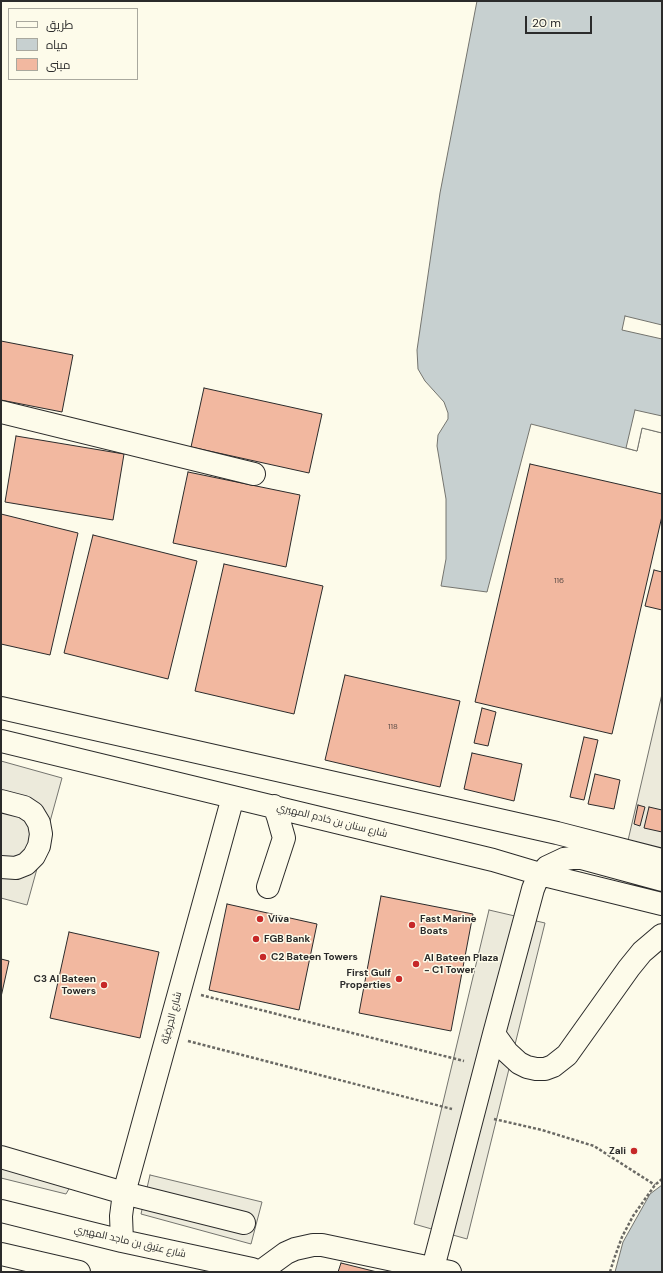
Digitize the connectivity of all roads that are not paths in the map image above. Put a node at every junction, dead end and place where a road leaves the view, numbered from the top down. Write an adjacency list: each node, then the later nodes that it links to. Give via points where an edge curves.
1 (1, 412): 2 (street)
2 (254, 474)
3 (1, 708): 10 (street, via 557,833)
4 (1, 741): 5 (street, شارع سنان بن خادم المهيري)
5 (233, 796): 7 (street, شارع سنان بن خادم المهيري); 19 (street, شارع الحِرضِيَّة)
6 (1, 801): 11 (street, via 24,807 33,813 39,823 41,834 40,846 26,864 16,868)
7 (274, 806): 8 (street, شارع سنان بن خادم المهيري); 9 (street)
8 (317, 817): 9 (street, via 294,829); 12 (street, شارع سنان بن خادم المهيري)
9 (284, 838): 14 (street)
10 (662, 860)
11 (1, 867)
12 (540, 874): 13 (street, via 555,862 581,858); 15 (street, شارع سنان بن خادم المهيري); 17 (street, via 533,889)
13 (662, 880)
14 (268, 887)
15 (662, 904)
16 (662, 935): 17 (street, via 642,952 567,1055 553,1066 536,1069 519,1063)
17 (494, 1034): 24 (street, via 473,1115)
18 (1, 1157): 19 (street)
19 (124, 1193): 21 (street); 22 (street, شارع الحِرضِيَّة, via 121,1216)
20 (1, 1211): 22 (street, شارع عتيق بن ماجد المهيري)
21 (244, 1223)
22 (122, 1241): 26 (street, شارع عتيق بن ماجد المهيري)
23 (1, 1254): 25 (street)
24 (442, 1270): 26 (street, via 313,1245 286,1253)
25 (75, 1272)
26 (260, 1272)

